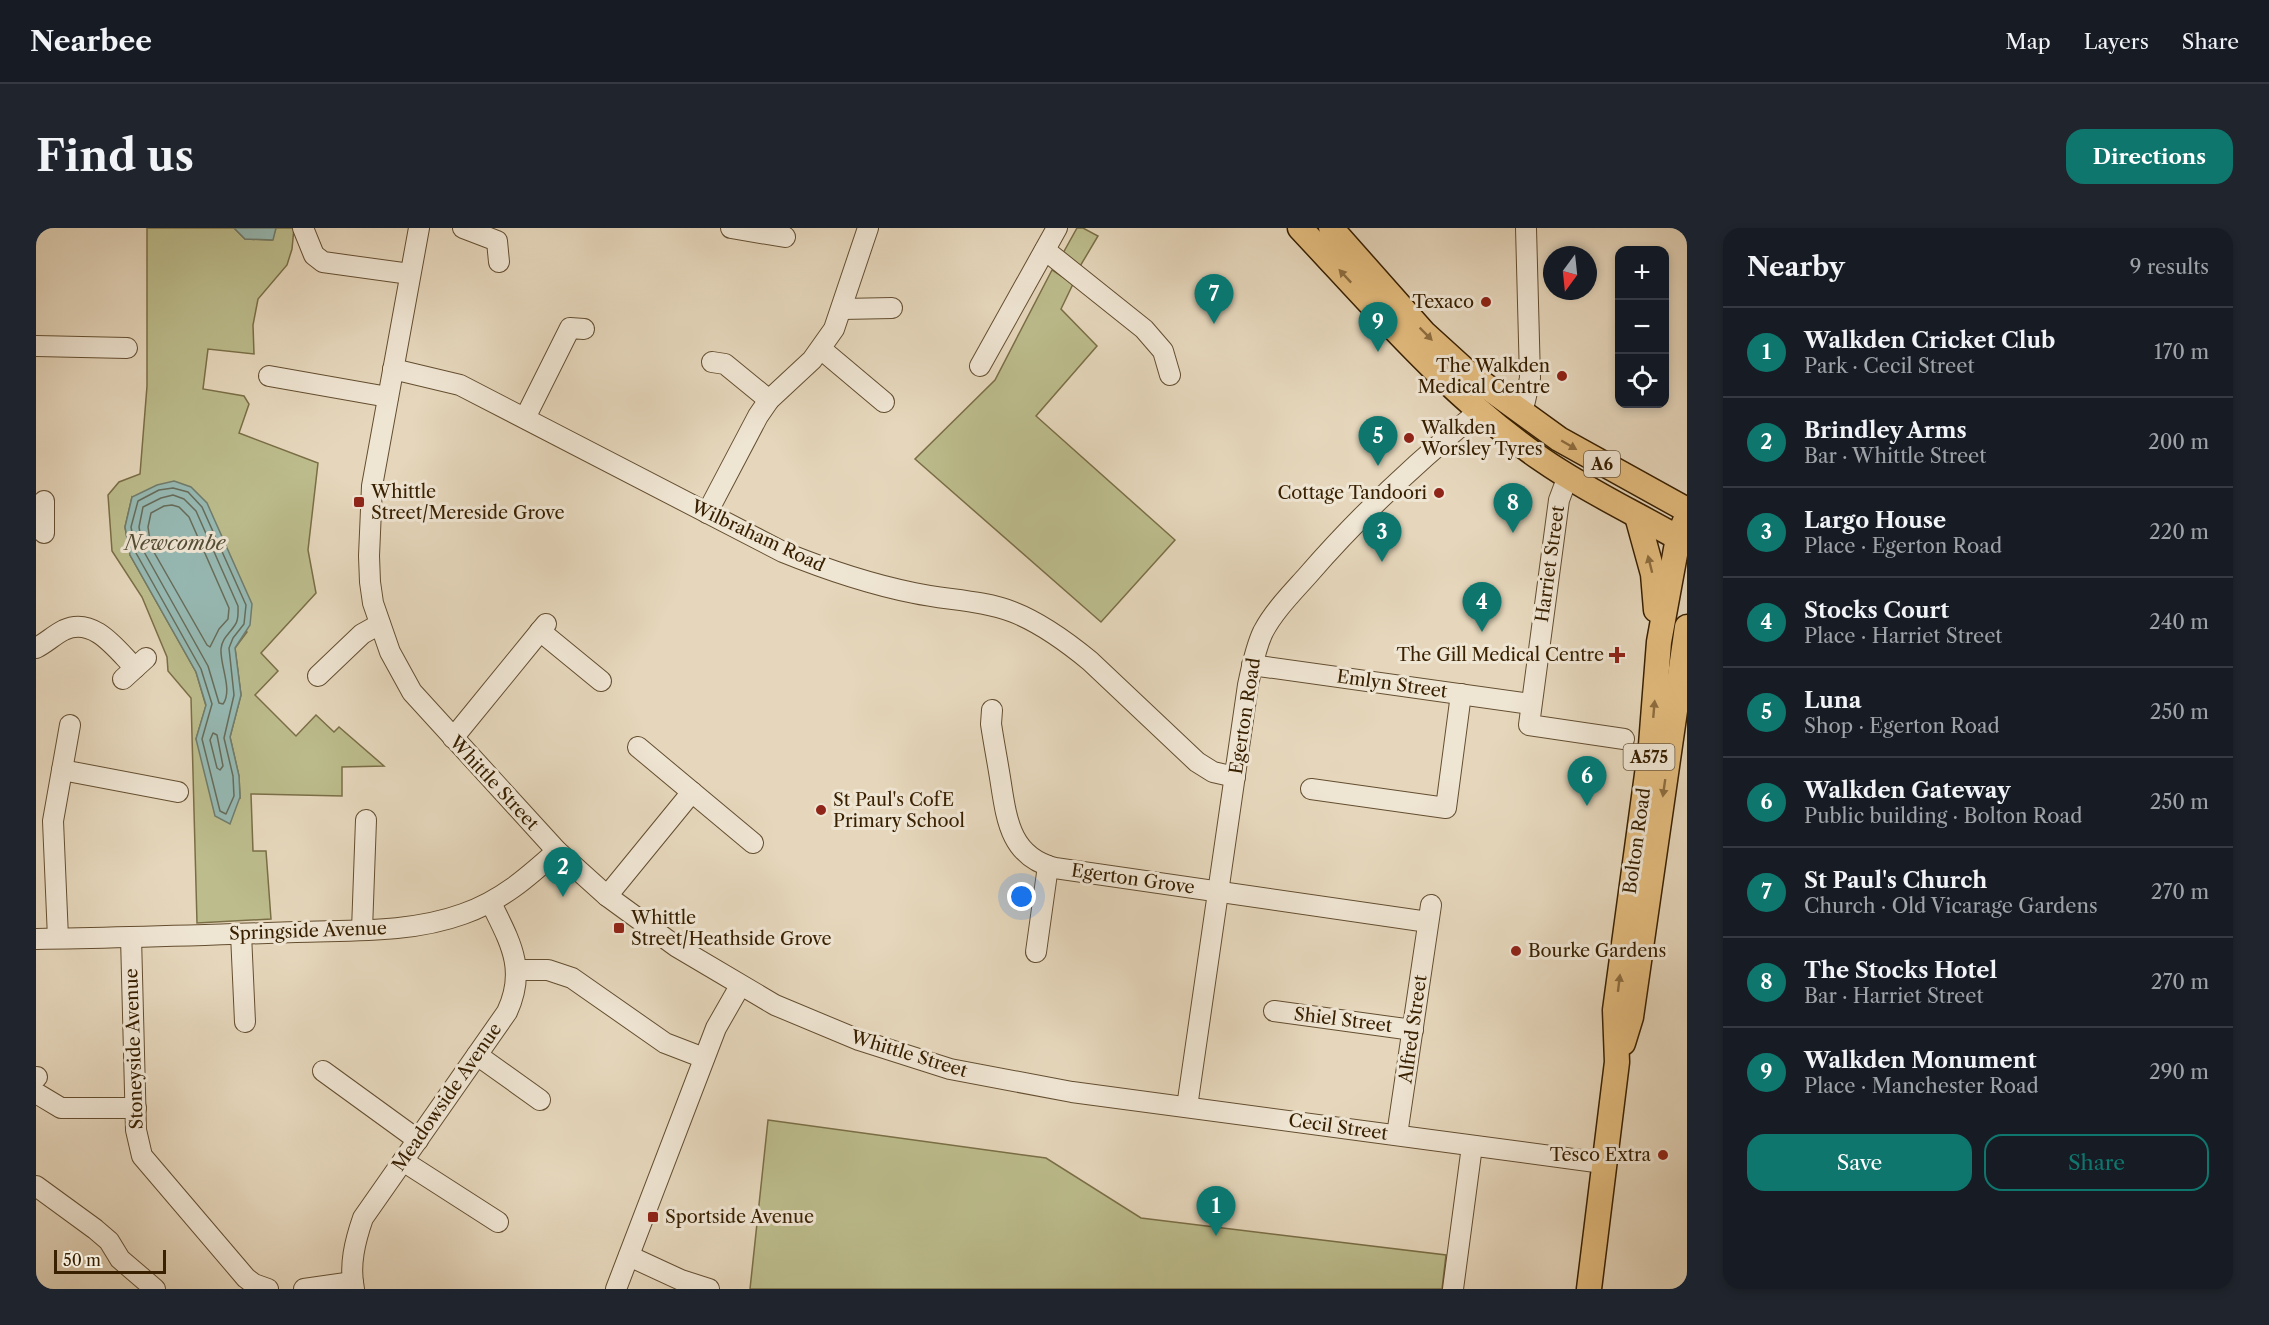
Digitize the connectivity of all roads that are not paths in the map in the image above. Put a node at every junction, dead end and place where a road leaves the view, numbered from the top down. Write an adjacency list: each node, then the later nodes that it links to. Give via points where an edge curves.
1 (303, 228): 13 (street, via 314,255 323,262)
2 (419, 228): 13 (street, Whittle Street)
3 (463, 228): 12 (street, via 497,241)
4 (731, 228): 10 (street)
5 (868, 228): 15 (street)
6 (1058, 228): 11 (street)
7 (1300, 228): 28 (main road, A6, one-way to 7, via 1407,342)
8 (1331, 228): 29 (main road, A6, one-way to 29, via 1424,333)
9 (1526, 228): 29 (street, via 1530,378)
10 (785, 237)
11 (1045, 250): 21 (street); 23 (street, via 1144,329 1163,351)
12 (499, 262)
13 (410, 274): 22 (street, Whittle Street)
14 (892, 308): 15 (street)
15 (842, 309): 19 (street)
16 (584, 329): 30 (street, via 570,328)
17 (36, 346): 18 (street)
18 (127, 347)
19 (821, 349): 26 (street); 27 (street)
20 (712, 362): 26 (street, via 725,364)
21 (980, 366)
22 (393, 369): 25 (street, Whittle Street); 30 (street, Wilbraham Road, via 460,385)
23 (1170, 375)
24 (278, 383): 25 (street)
25 (388, 397): 37 (street, Whittle Street, via 370,518 370,582)
26 (769, 400): 33 (street)
27 (884, 402)
28 (1479, 411): 31 (main road, A6); 41 (street, Egerton Road, via 1374,505 1319,562 1263,632)
29 (1520, 412): 32 (main road, A6, one-way to 32, via 1559,439)
30 (525, 418): 33 (street, Wilbraham Road)
31 (1568, 476): 34 (main road, A6); 46 (street, Harriet Street, via 1559,500)
32 (1687, 510)
33 (707, 513): 53 (street, Wilbraham Road, via 824,568 913,593 998,608 1026,619 1074,647 1205,768)
34 (1637, 516): 36 (main road, A6); 39 (main road, A575, one-way to 34, via 1653,574)
35 (1687, 516): 36 (main road, Bolton Road / A575)
36 (1682, 541): 39 (main road, Bolton Road / A575)
37 (380, 624): 43 (street, via 362,634); 49 (street, Whittle Street, via 400,673)
38 (1687, 627): 78 (main road, Bolton Road / A575, one-way to 78, via 1631,1017)
39 (1659, 642): 78 (main road, Bolton Road / A575, one-way to 39, via 1615,1010 1651,745)
40 (36, 648): 42 (street, via 70,627 90,629 104,637)
41 (1252, 665): 45 (street, Emlyn Street); 53 (street, Egerton Road)
42 (135, 668)
43 (318, 676)
44 (600, 683): 49 (street, via 543,628)
45 (1461, 694): 46 (street, Emlyn Street); 54 (street, via 1446,808)
46 (1531, 704): 50 (street, Harriet Street, via 1529,725)
47 (992, 710): 61 (street, Egerton Grove, via 991,724 1013,809 1011,832 1029,856)
48 (70, 725): 52 (street)
49 (453, 738): 60 (street, Whittle Street)
50 (1624, 739)
51 (638, 747): 56 (street)
52 (62, 770): 55 (street); 57 (street)
53 (1235, 777): 62 (street, Egerton Road)
54 (1311, 789)
55 (178, 792)
56 (692, 792): 59 (street); 63 (street)
57 (44, 820): 69 (street)
58 (366, 820): 65 (street)
59 (753, 843)
60 (557, 851): 63 (street, Whittle Street); 64 (street, Springside Avenue, via 524,881)
61 (1048, 866): 62 (street, Egerton Grove); 70 (street, Egerton Grove)
62 (1219, 892): 75 (street, Alfred Street, via 1429,913); 83 (street, Egerton Road)
63 (607, 896): 72 (street, Whittle Street, via 676,947)
64 (491, 903): 65 (street, Springside Avenue, via 442,921); 71 (street, Meadowside Avenue, via 511,945)
65 (362, 930): 66 (street, Springside Avenue)
66 (241, 934): 67 (street, Springside Avenue); 74 (street)
67 (131, 937): 69 (street, Springside Avenue); 84 (street, Stoneyside Avenue)
68 (36, 939): 69 (street, Springside Avenue)
69 (58, 939)
70 (1044, 943)
71 (517, 970): 76 (street, Meadowside Avenue, via 507,1012); 77 (street, via 548,970 572,978 665,1043)
72 (740, 986): 77 (street, via 723,1012); 81 (street, Whittle Street, via 816,1023 916,1059)
73 (1274, 1011): 75 (street, Shiel Street)
74 (248, 1015)
75 (1413, 1030): 85 (street, Alfred Street)
76 (477, 1055): 82 (street); 86 (street, Meadowside Avenue)
77 (704, 1058): 92 (street)
78 (1617, 1062): 89 (main road, Bolton Road / A575)
79 (323, 1071): 86 (street)
80 (36, 1083): 84 (street, via 61,1108)
81 (1072, 1092): 83 (street, Cecil Street)
82 (540, 1100)
83 (1187, 1107): 85 (street, Cecil Street)
84 (136, 1108): 95 (street, Stoneyside Avenue, via 138,1144 149,1167 246,1278)
85 (1397, 1136): 87 (street, Cecil Street)
86 (418, 1140): 88 (street, Meadowside Avenue)
87 (1472, 1146): 89 (street, Cecil Street); 99 (street)
88 (403, 1161): 91 (street); 93 (street, Meadowside Avenue, via 363,1218 354,1251)
89 (1604, 1163): 100 (main road, Bolton Road / A575)
90 (36, 1186): 94 (street, via 109,1241 120,1259)
91 (498, 1222)
92 (629, 1256): 97 (street); 98 (street)
93 (353, 1285): 96 (street)
94 (155, 1289)
95 (268, 1289)
96 (304, 1289)
97 (616, 1289)
98 (709, 1289)
99 (1453, 1289)
100 (1589, 1289)

